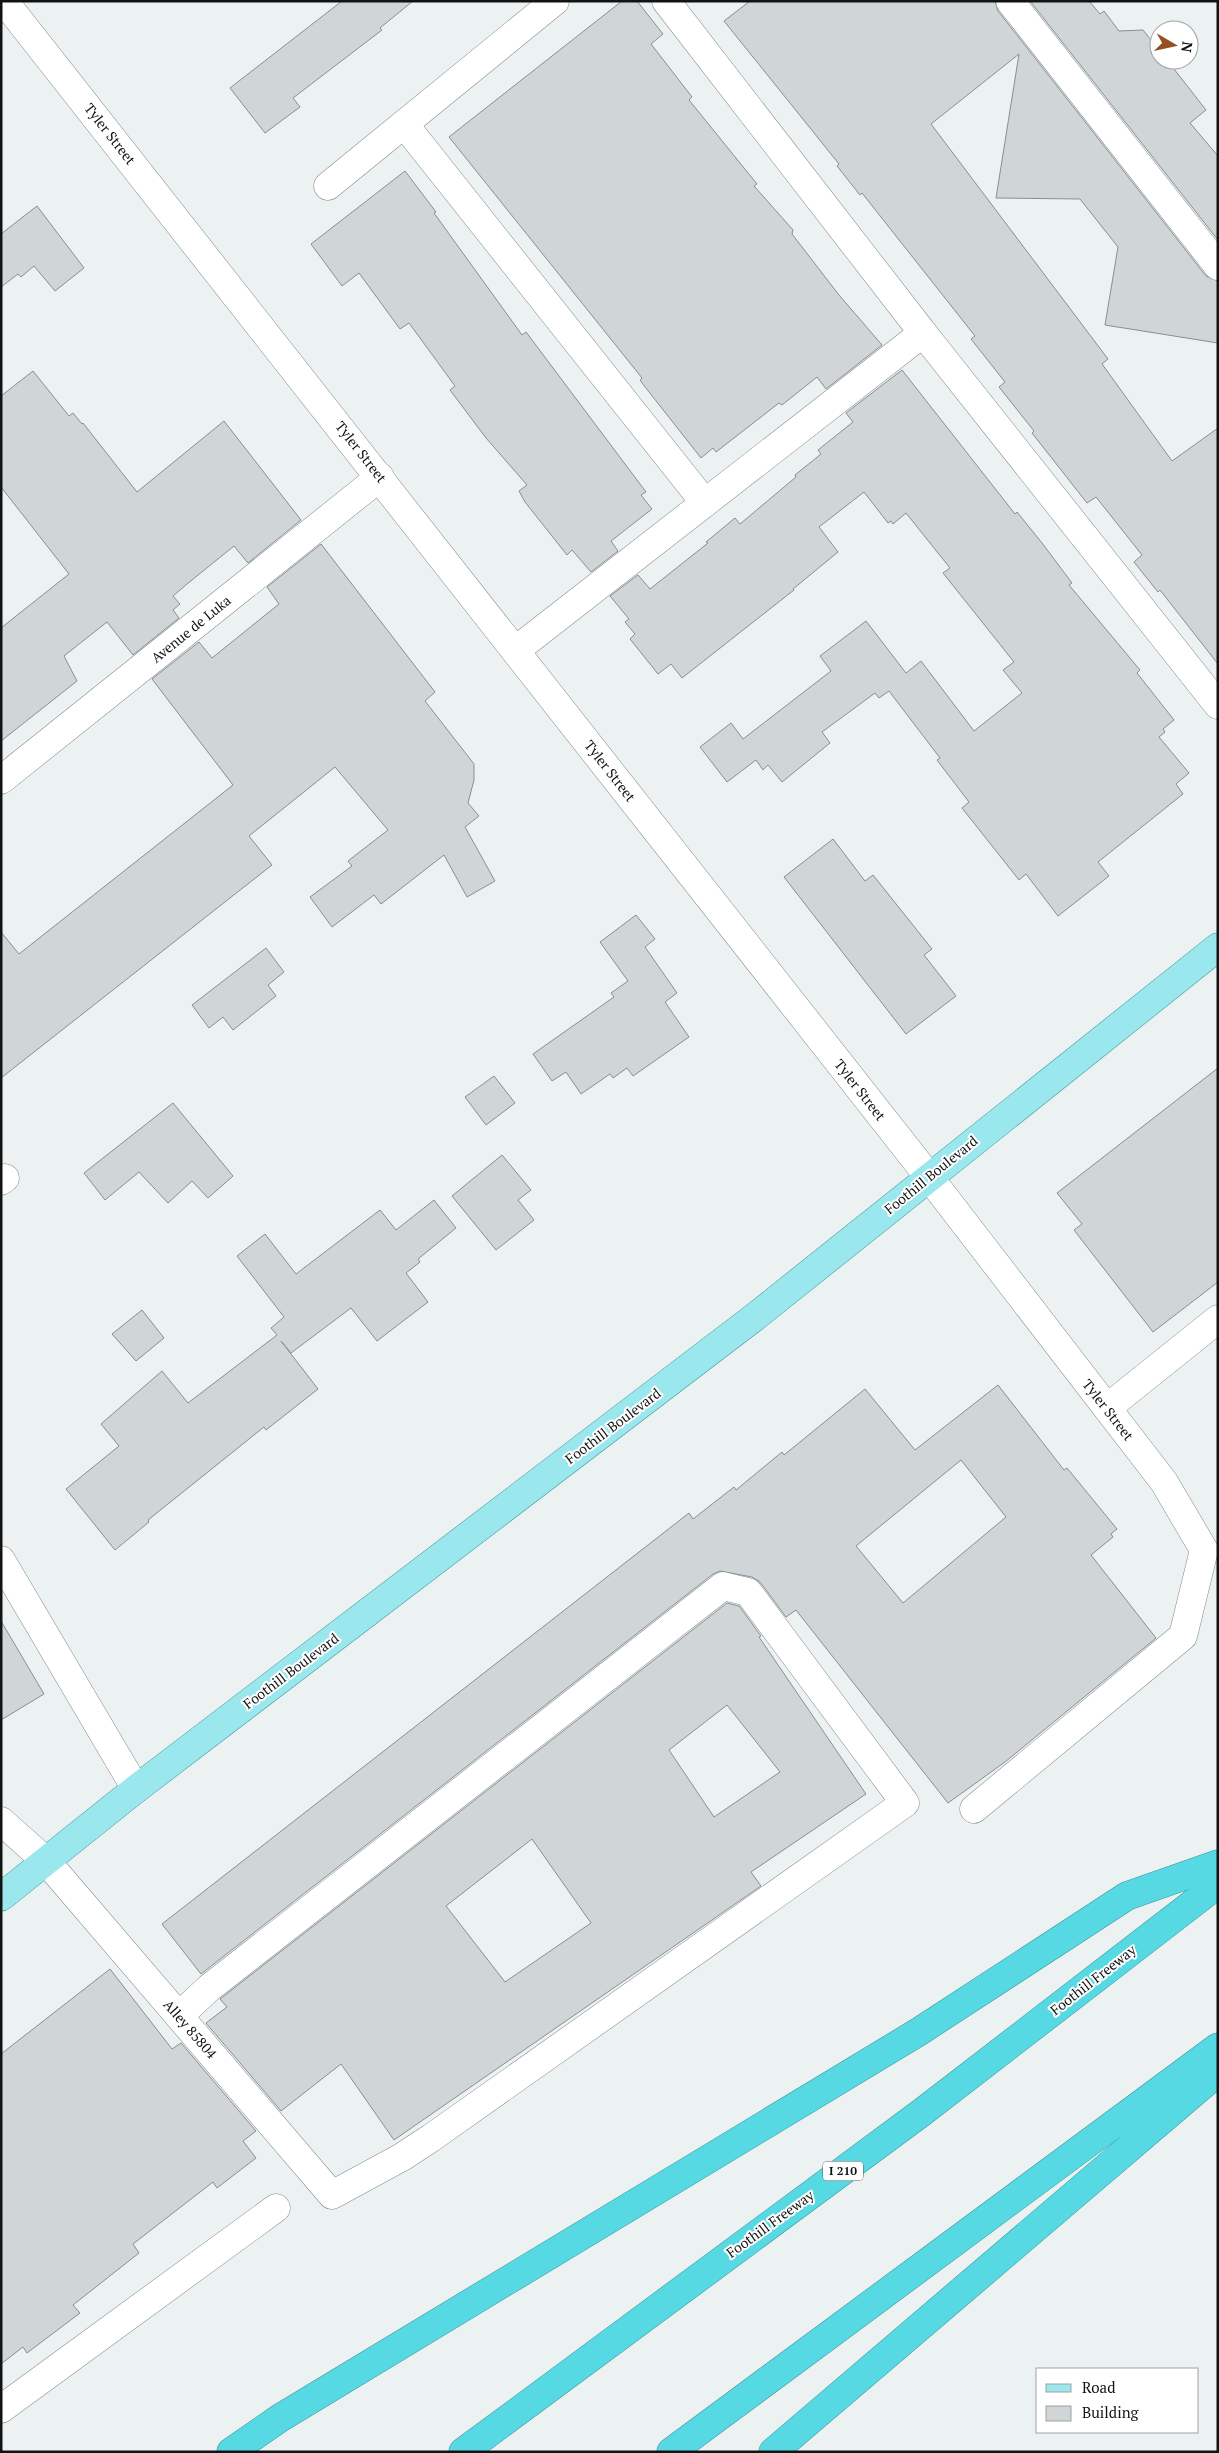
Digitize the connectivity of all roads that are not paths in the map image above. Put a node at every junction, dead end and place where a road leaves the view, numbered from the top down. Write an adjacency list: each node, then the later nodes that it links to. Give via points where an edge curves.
1 (4, 1): 9 (street, Tyler Street)
2 (555, 1): 5 (street)
3 (666, 1): 8 (street)
4 (1010, 1): 7 (street)
5 (404, 124): 6 (street); 10 (street)
6 (328, 186)
7 (1218, 266)
8 (923, 333): 10 (street); 12 (street)
9 (380, 477): 11 (street, Tyler Street); 13 (street, Avenue de Luka)
10 (705, 503): 11 (street)
11 (516, 650): 15 (street, Tyler Street)
12 (1218, 705)
13 (1, 780)
14 (1218, 946): 15 (main road, Foothill Boulevard)
15 (928, 1177): 17 (street, Tyler Street); 19 (main road, Foothill Boulevard, via 756,1316)
16 (1218, 1319): 17 (street)
17 (1107, 1408): 20 (street, Tyler Street, via 1164,1482 1204,1550 1183,1636)
18 (1, 1560): 19 (street)
19 (136, 1789): 22 (main road, Foothill Boulevard)
20 (974, 1809)
21 (1, 1821): 22 (street, Alley 85804)
22 (47, 1862): 25 (main road, Foothill Boulevard); 26 (street, Alley 85804)
23 (1218, 1864): 31 (highway, via 1127,1896 920,2031 280,2418)
24 (1218, 1884): 32 (highway, Foothill Freeway / I 210, via 921,2113)
25 (1, 1897)
26 (179, 2016): 26 (street, Alley 85804, via 332,2195 431,2138 905,1803 748,1592 723,1586 209,1988)
27 (1218, 2047): 33 (highway)
28 (1218, 2072): 34 (highway)
29 (276, 2208): 30 (street)
30 (1, 2408)
31 (231, 2452)
32 (463, 2452)
33 (671, 2452)
34 (773, 2452)

